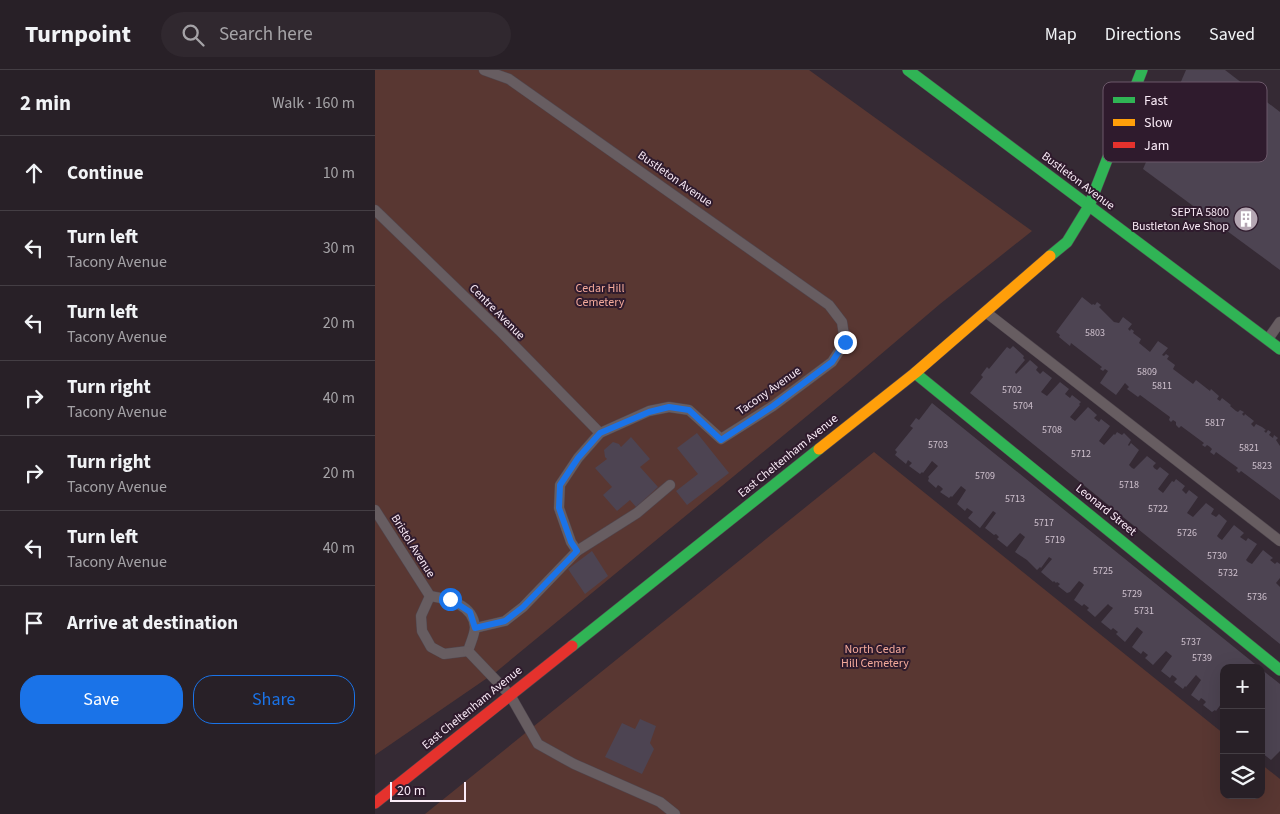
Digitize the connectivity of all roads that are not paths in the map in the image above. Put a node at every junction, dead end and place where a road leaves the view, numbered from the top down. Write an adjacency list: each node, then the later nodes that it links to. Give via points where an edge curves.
1 (485, 70): 9 (lane, Bustleton Avenue, via 509,79 829,305)
2 (909, 70): 6 (street, Bustleton Avenue)
3 (1142, 70): 4 (street, East Cheltenham Avenue)
4 (1137, 82)
5 (1106, 162): 6 (street, East Cheltenham Avenue)
6 (1089, 206): 8 (street, East Cheltenham Avenue, via 1067,242); 11 (street, Bustleton Avenue)
7 (375, 210): 14 (lane, Centre Avenue)
8 (986, 313): 13 (street, East Cheltenham Avenue); 17 (lane)
9 (842, 322): 14 (lane, Tacony Avenue, via 845,342 832,362 721,440 689,410 669,407)
10 (1280, 322): 11 (lane)
11 (1267, 340): 12 (street, Bustleton Avenue)
12 (1280, 349)
13 (915, 372): 22 (street, Leonard Street); 23 (street, East Cheltenham Avenue)
14 (600, 433): 18 (lane, Tacony Avenue, via 560,485 559,508)
15 (670, 485): 18 (lane, via 637,514)
16 (375, 510): 19 (lane, Bristol Avenue)
17 (1280, 541)
18 (577, 551): 20 (lane, via 517,612 505,621)
19 (430, 596): 20 (lane, via 450,599 470,612); 21 (lane, via 421,616 422,630 431,647 444,654)
20 (475, 628): 21 (lane)
21 (468, 650): 23 (lane)
22 (1280, 670)
23 (510, 695): 24 (street, East Cheltenham Avenue); 25 (lane, via 538,744 574,764 660,802)
24 (375, 803)
25 (675, 814)

